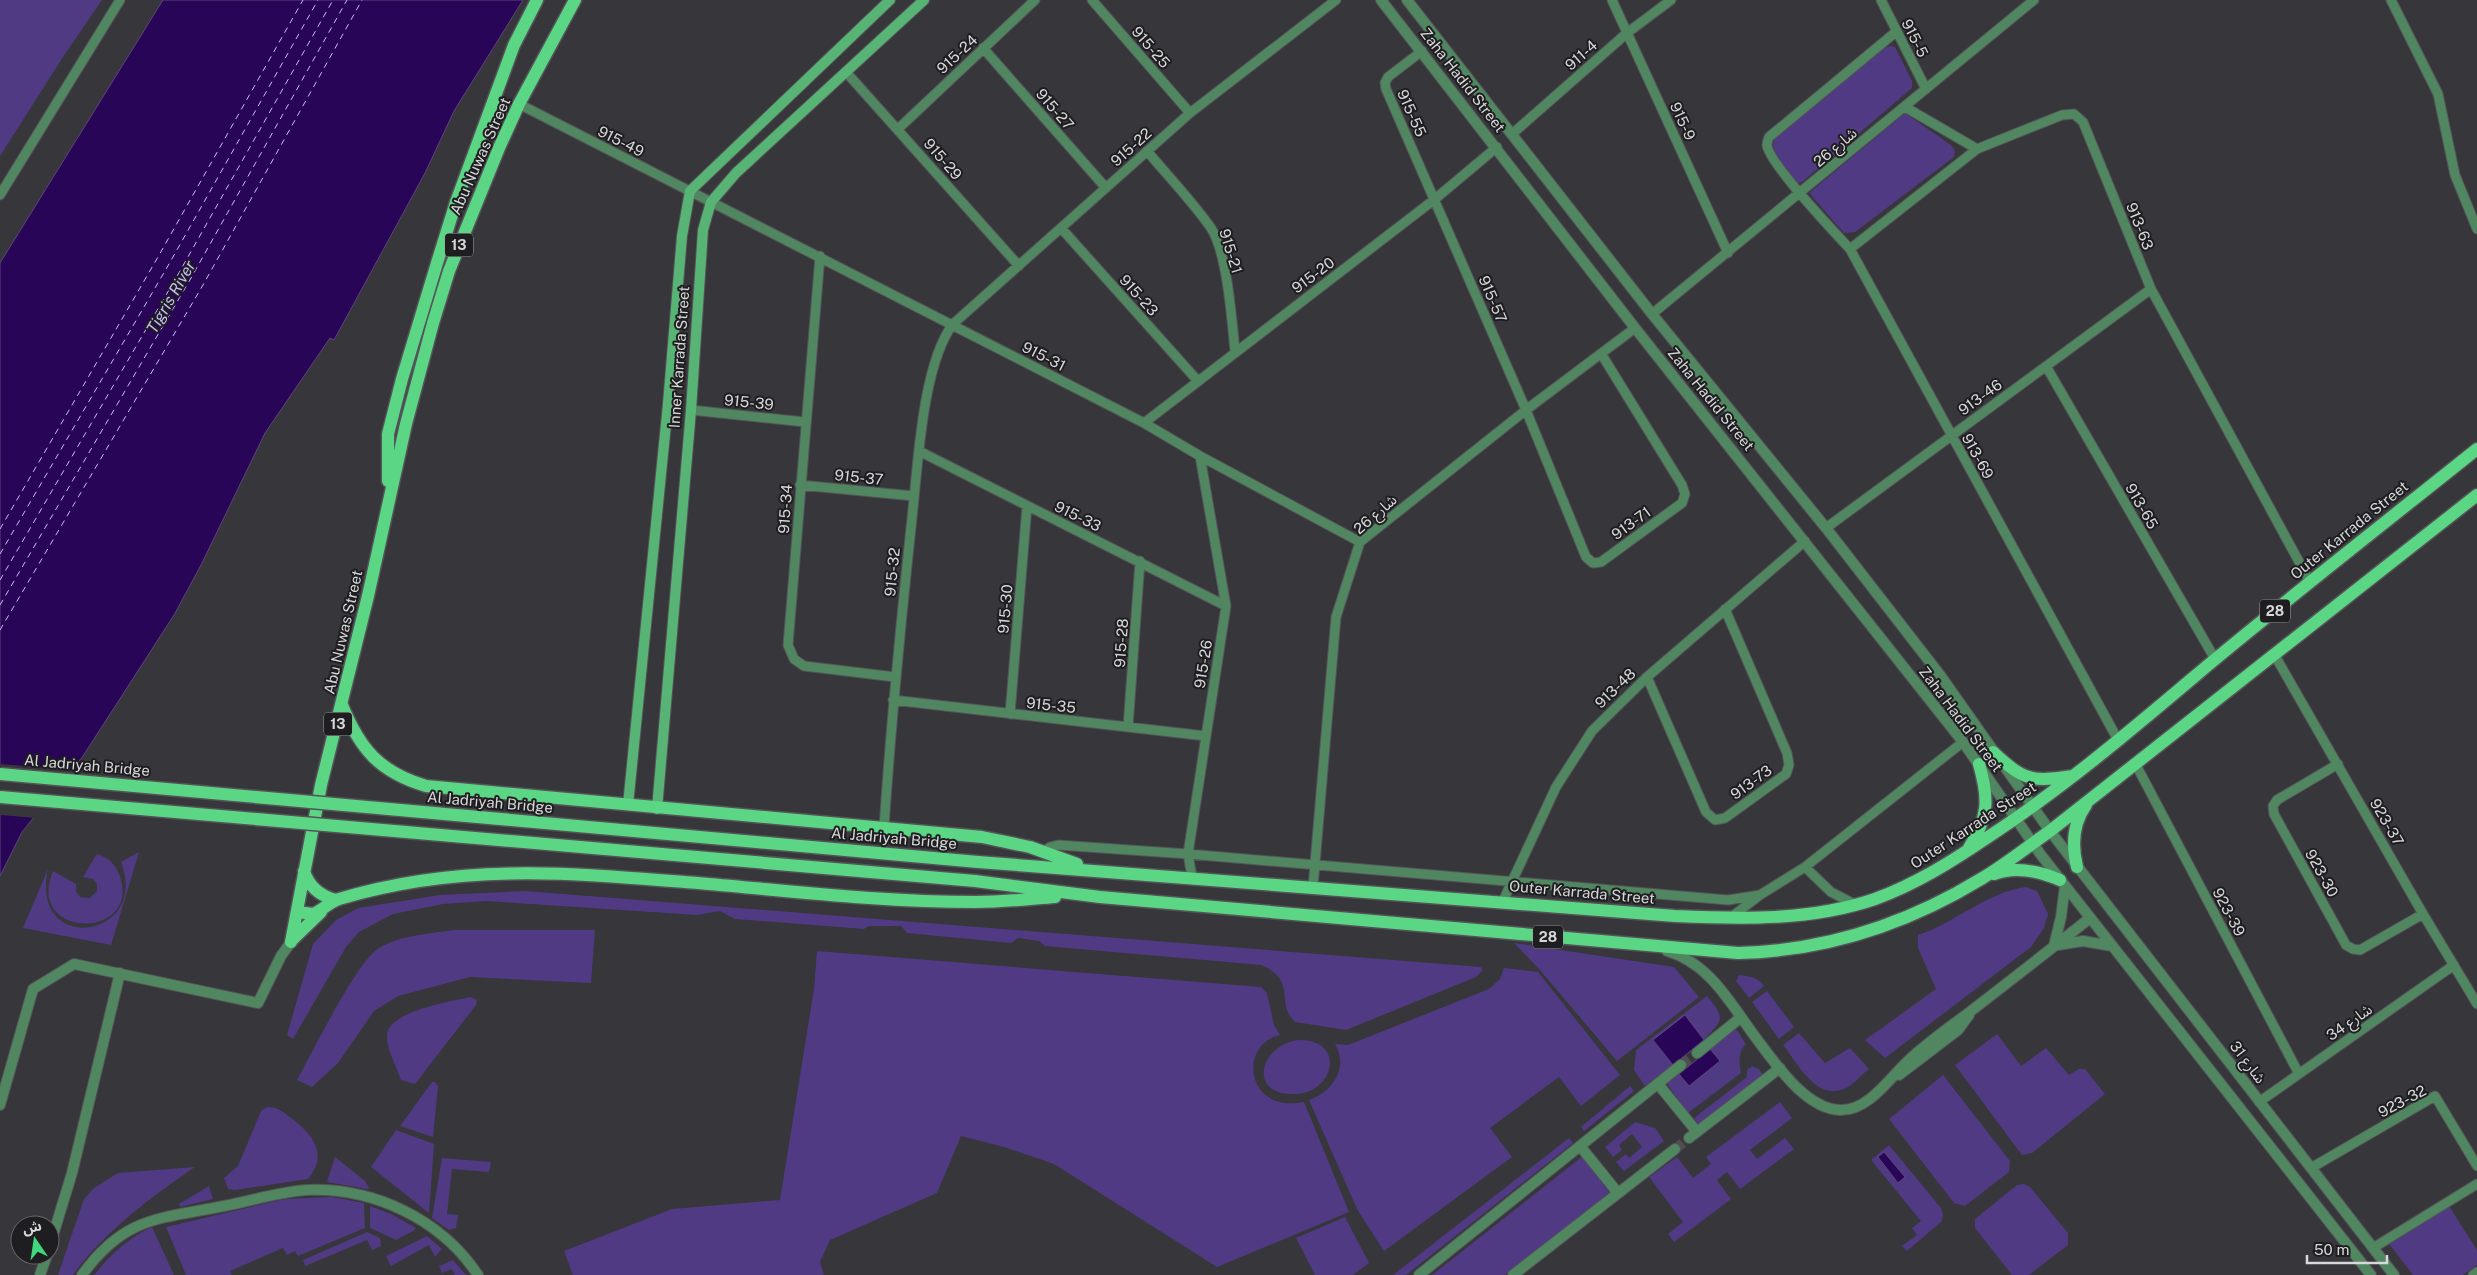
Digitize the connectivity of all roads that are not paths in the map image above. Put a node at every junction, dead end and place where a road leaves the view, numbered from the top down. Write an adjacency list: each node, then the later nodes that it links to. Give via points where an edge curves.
1 (120, 0): 33 (street)
2 (538, 0): 61 (main road, Abu Nuwas Street / 13, via 514,45 456,202 411,347 388,434)
3 (575, 0): 22 (main road, Abu Nuwas Street / 13)
4 (890, 0): 31 (main road)
5 (924, 0): 20 (main road, Inner Karrada Street)
6 (1035, 0): 18 (street, 915-24)
7 (1092, 0): 24 (street, 915-25)
8 (1336, 0): 24 (street, 915-22)
9 (1381, 0): 19 (street, Zaha Hadid Street)
10 (1407, 0): 26 (street, Zaha Hadid Street)
11 (1612, 0): 17 (street, 915-9)
12 (1671, 0): 17 (street, 911-4)
13 (1881, 0): 16 (street, 915-5)
14 (2034, 0): 21 (street, شارع 26)
15 (2391, 0): 37 (street, via 2438,94 2455,175)
16 (1897, 32): 21 (street, 915-5); 32 (street, 913-69, via 1769,137 1770,154)
17 (1627, 34): 26 (street, 911-4); 39 (street, 915-9)
18 (983, 48): 25 (street, 915-24); 30 (street, 915-27)
19 (1422, 52): 27 (street, Zaha Hadid Street); 34 (street, 915-55, via 1388,77 1385,83)
20 (846, 72): 25 (street, 915-29); 35 (main road, Inner Karrada Street, via 736,173)
21 (1926, 89): 23 (street, شارع 26)
22 (519, 104): 31 (street, 915-49); 61 (main road, Abu Nuwas Street / 13, via 449,271 416,384)
23 (1905, 107): 28 (street); 32 (street, شارع 26)
24 (1190, 113): 29 (street, 915-22)
25 (898, 129): 41 (street, 915-29)
26 (1512, 134): 43 (street, Zaha Hadid Street)
27 (1497, 147): 34 (street, 915-20); 45 (street, Zaha Hadid Street)
28 (1977, 149): 38 (street, 913-63); 42 (street, 913-63, via 2062,115 2074,114 2082,122)
29 (1147, 152): 30 (street, 915-22); 46 (street, 915-21, via 1212,229 1223,263)
30 (1106, 188): 36 (street, 915-22)
31 (690, 191): 35 (street, 915-49); 90 (main road, Inner Karrada Street, via 682,236)
32 (1800, 194): 38 (street, 913-69); 39 (street, شارع 26)
33 (0, 195)
34 (1434, 199): 46 (street, 915-20); 51 (street, 915-57)
35 (710, 202): 40 (street, 915-31); 50 (main road, Inner Karrada Street, via 703,230)
36 (1061, 228): 41 (street, 915-22); 49 (street, 915-23)
37 (2477, 228)
38 (1850, 249): 54 (street, 913-69)
39 (1728, 253): 43 (street, شارع 26)
40 (820, 256): 44 (street, 915-31); 52 (street, 915-34)
41 (1019, 266): 44 (street, 915-22)
42 (2151, 289): 48 (street, 913-46); 67 (street, 913-63)
43 (1652, 314): 63 (street, Zaha Hadid Street)
44 (953, 324): 53 (street, 915-31); 56 (street, 915-32, via 943,338 934,361)
45 (1635, 328): 47 (street, شارع 26); 65 (street, Zaha Hadid Street)
46 (1235, 351): 49 (street, 915-20)
47 (1602, 355): 51 (street, شارع 26); 51 (street, 913-71, via 1682,485 1684,494 1682,503 1601,562 1593,563 1586,557)
48 (2046, 366): 54 (street, 913-46); 71 (street, 913-65)
49 (1197, 380): 53 (street, 915-20)
50 (691, 410): 52 (street, 915-39); 93 (main road, Inner Karrada Street)
51 (1526, 410): 64 (street, شارع 26)
52 (805, 422): 58 (street, 915-34)
53 (1144, 423): 57 (street, 915-31)
54 (1951, 436): 63 (street, 913-46); 79 (street, 913-69)
55 (2477, 449): 67 (main road, Outer Karrada Street / 28)
56 (919, 451): 60 (street, 915-32); 62 (street, 915-33)
57 (1200, 456): 64 (street, 915-31); 68 (street, 915-26)
58 (800, 485): 60 (street, 915-37); 72 (street, 915-34, via 788,645 794,660 804,666)
59 (2477, 495): 70 (main road, 28)
60 (914, 496): 72 (street, 915-32)
61 (387, 506): 75 (main road, Abu Nuwas Street / 13)
62 (1027, 506): 66 (street, 915-33); 76 (street, 915-30)
63 (1826, 528): 81 (street, Zaha Hadid Street, via 1940,675)
64 (1360, 542): 101 (street, شارع 26, via 1336,617)
65 (1805, 542): 69 (street, 913-48); 80 (street, Zaha Hadid Street)
66 (1140, 561): 68 (street, 915-33); 77 (street, 915-28)
67 (2310, 582): 71 (main road, Outer Karrada Street / 28)
68 (1226, 606): 78 (street, 915-26)
69 (1724, 609): 73 (street, 913-48); 73 (street, 913-73, via 1787,753 1789,764 1786,774 1725,818 1714,820 1706,812)
70 (2274, 654): 82 (main road, 28); 84 (street, 923-37)
71 (2215, 659): 79 (main road, Outer Karrada Street / 28)
72 (895, 677): 74 (street, 915-32)
73 (1647, 677): 108 (street, 913-48, via 1592,731 1556,787)
74 (893, 700): 76 (street, 915-35); 95 (street, 915-32)
75 (342, 705): 90 (main road, via 369,755 391,772 414,782 438,788); 104 (main road, Abu Nuwas Street / 13)
76 (1010, 714): 77 (street, 915-35)
77 (1128, 727): 78 (street, 915-35)
78 (1206, 736): 100 (street, 915-26)
79 (2118, 740): 86 (main road, Outer Karrada Street / 28)
80 (1963, 742): 83 (street, Zaha Hadid Street); 102 (street)
81 (1993, 752): 86 (main road, via 2013,770 2031,779); 87 (street, Zaha Hadid Street)
82 (2135, 763): 89 (main road, 28); 131 (street, 923-39)
83 (1978, 764): 91 (street, Zaha Hadid Street); 99 (main road, via 1985,784 1986,809 1980,830)
84 (2338, 764): 117 (street, 923-37); 117 (street, 923-30, via 2277,800 2273,806 2274,814 2346,945 2360,950)
85 (0, 774): 105 (main road, Al Jadriyah Bridge, bridge)
86 (2076, 776): 92 (main road, Outer Karrada Street / 28)
87 (2024, 796): 91 (street, via 2023,808 2014,811); 92 (street, Zaha Hadid Street)
88 (0, 797): 112 (main road, bridge, via 975,881)
89 (2092, 798): 96 (main road, 28); 103 (main road, via 2083,810 2075,834)
90 (628, 805): 93 (main road)
91 (2007, 807): 94 (street, Zaha Hadid Street)
92 (2032, 807): 94 (main road, Outer Karrada Street / 28); 96 (street, Zaha Hadid Street)
93 (657, 809): 95 (main road)
94 (2015, 820): 97 (street, Zaha Hadid Street); 99 (main road, Outer Karrada Street / 28)
95 (884, 827): 98 (main road, via 998,840)
96 (2050, 831): 97 (main road, 28); 103 (street, شارع 31)
97 (2032, 844): 107 (main road, 28); 109 (street, Zaha Hadid Street)
98 (1044, 852): 100 (street, via 1058,845); 105 (main road)
99 (1966, 852): 115 (main road, Outer Karrada Street / 28, via 1916,882)
100 (1188, 854): 101 (street); 106 (street, 915-26)
101 (1314, 865): 108 (street); 110 (street, شارع 26)
102 (1805, 867): 111 (street); 115 (street, via 1831,892)
103 (2077, 867): 133 (street, شارع 31)
104 (304, 871): 113 (main road, via 316,891); 116 (main road, Abu Nuwas Street / 13)
105 (1102, 871): 106 (main road, Outer Karrada Street / 28)
106 (1192, 877): 110 (main road, Outer Karrada Street / 28)
107 (1982, 879): 109 (main road, via 2013,870 2045,874); 121 (main road, 28, via 1872,930 1807,948 1738,953)
108 (1512, 882): 111 (street, via 1728,900); 114 (street, 913-48)
109 (2063, 883): 118 (street); 122 (street, via 2062,916)
110 (1313, 887): 114 (main road, Outer Karrada Street / 28)
111 (1760, 895): 119 (street)
112 (1100, 897): 113 (main road, via 977,902 921,900 537,872 488,873 431,880); 121 (main road, 28)
113 (336, 900): 116 (main road, via 313,914); 120 (main road)
114 (1503, 901): 119 (main road, Outer Karrada Street / 28)
115 (1856, 905): 119 (main road, Outer Karrada Street / 28, via 1771,918)
116 (297, 912): 120 (main road, Abu Nuwas Street / 13)
117 (2423, 914): 124 (street, 923-37)
118 (2090, 918): 122 (street); 123 (street)
119 (1729, 919)
120 (291, 942): 125 (street, via 258,1003)
121 (1644, 946): 127 (street, via 1681,955 1701,968 1723,991)
122 (2054, 946): 123 (street, via 2083,941); 130 (street, via 1915,1054 1892,1079 1856,1106 1830,1109 1803,1092)
123 (2112, 946): 148 (street)
124 (2454, 966): 126 (street, 923-37); 131 (street, شارع 34)
125 (120, 973): 134 (street, via 74,964 34,989); 141 (street)
126 (2477, 1004)
127 (1740, 1018): 128 (street); 130 (street)
128 (1697, 1053)
129 (1682, 1065): 132 (street)
130 (1780, 1068): 132 (street, via 1693,1135)
131 (2299, 1074): 133 (street, شارع 34)
132 (1658, 1084): 135 (street)
133 (2259, 1102): 138 (street, شارع 31)
134 (0, 1106)
135 (1580, 1146): 140 (street); 146 (street)
136 (1674, 1149): 140 (street)
137 (2477, 1166): 138 (street, 923-32, via 2435,1096)
138 (2311, 1168): 142 (street, شارع 31)
139 (2477, 1184): 142 (street)
140 (1618, 1193): 147 (street)
141 (59, 1215)
142 (2373, 1248): 149 (street, شارع 31)
143 (2477, 1272): 150 (street)
144 (82, 1275): 145 (street, via 119,1235 144,1223 289,1192 323,1190 374,1199 428,1224 460,1250)
145 (478, 1275)
146 (1420, 1275)
147 (1513, 1275)
148 (2371, 1275)
149 (2394, 1275)
150 (2473, 1275)

